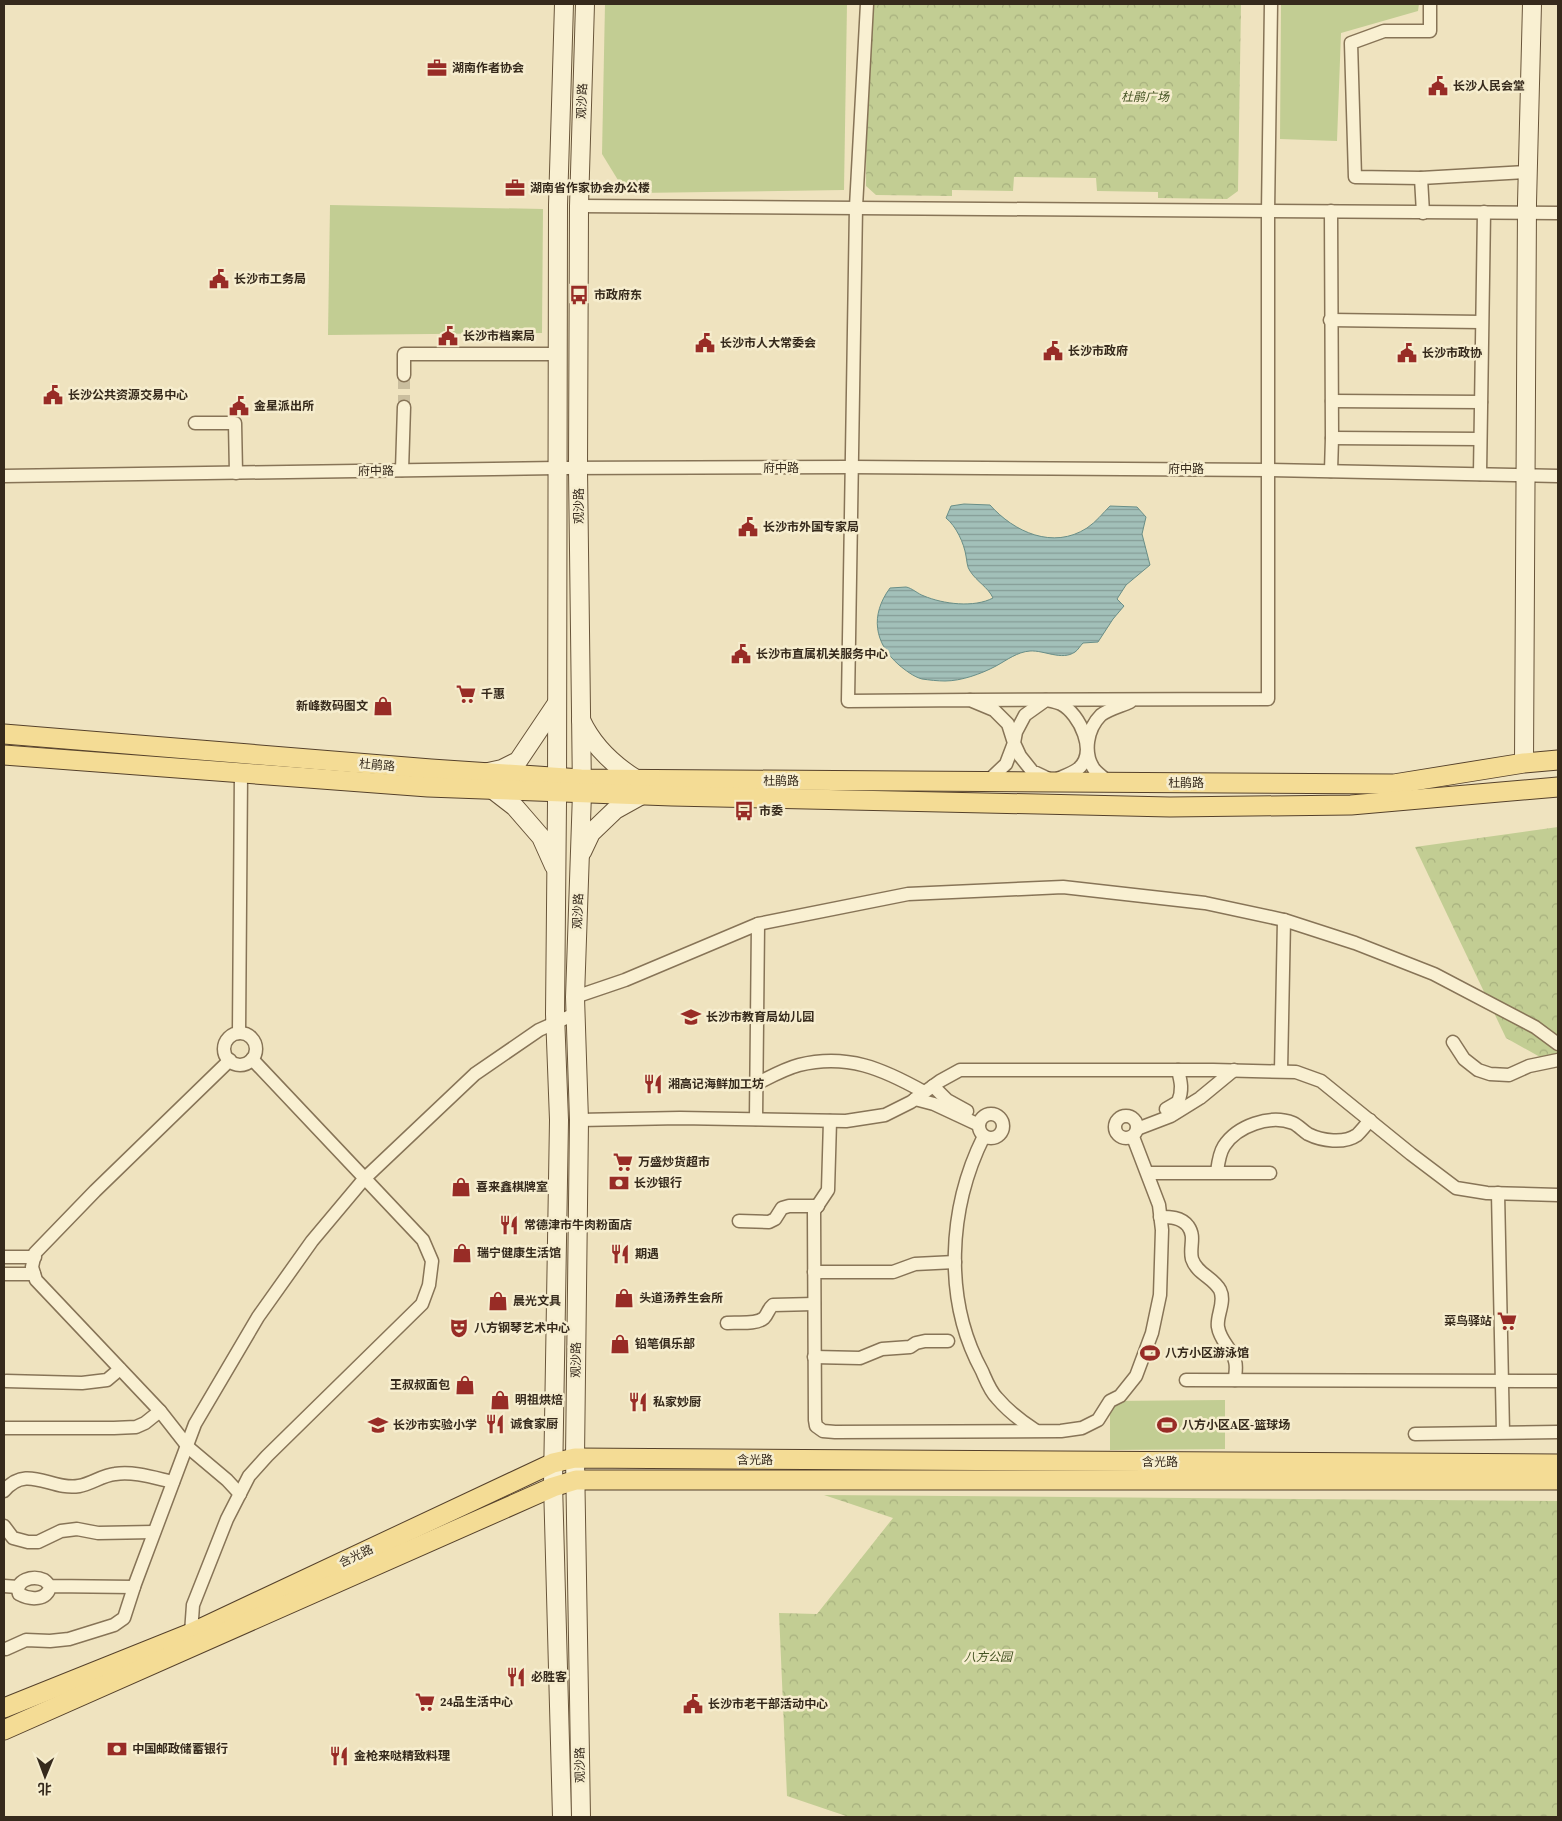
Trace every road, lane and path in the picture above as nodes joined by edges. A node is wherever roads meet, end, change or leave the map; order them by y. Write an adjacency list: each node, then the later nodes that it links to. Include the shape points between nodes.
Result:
1 (564, 4): 19 (main road, 观沙路, via 558,205)
2 (585, 4): 9 (main road, 观沙路)
3 (867, 4): 10 (street)
4 (1271, 4): 11 (street)
5 (1430, 4): 8 (street, via 1430,31 1384,31 1351,43 1355,177)
6 (1532, 4): 7 (main road)
7 (1528, 172): 8 (street); 15 (main road)
8 (1421, 178): 14 (street)
9 (579, 206): 10 (street); 28 (main road, 观沙路)
10 (856, 208): 11 (street); 29 (street)
11 (1268, 212): 12 (street); 31 (street)
12 (1331, 212): 14 (street); 17 (street)
13 (1484, 212): 14 (street); 15 (street); 18 (street)
14 (1423, 213)
15 (1527, 213): 16 (street); 35 (main road)
16 (1558, 213)
17 (1330, 320): 18 (street); 21 (street)
18 (1481, 322): 22 (street)
19 (558, 354): 20 (street, via 404,354); 27 (main road, 观沙路)
20 (404, 375)
21 (1332, 401): 22 (street); 25 (street)
22 (1481, 402): 26 (street)
23 (404, 407): 30 (street)
24 (195, 423): 33 (street, via 235,423)
25 (1332, 438): 26 (street); 32 (street)
26 (1480, 439): 34 (street)
27 (558, 468): 28 (street, 府中路); 30 (street, 府中路); 41 (main road, 观沙路)
28 (578, 468): 29 (street, 府中路); 42 (main road, 观沙路)
29 (852, 468): 31 (street, 府中路); 39 (street, via 848,701)
30 (402, 470): 33 (street, 府中路)
31 (1268, 470): 32 (street, 府中路); 38 (street, via 1268,699)
32 (1331, 471): 34 (street, 府中路)
33 (236, 473): 36 (street, 府中路)
34 (1480, 474): 35 (street, 府中路)
35 (1526, 475): 37 (street, 府中路); 48 (main road)
36 (4, 476)
37 (1558, 476)
38 (1137, 699): 40 (street); 45 (street, via 1101,716 1089,733)
39 (970, 700): 40 (street); 44 (street, via 994,710 1008,724)
40 (1046, 700): 44 (street, via 1025,715); 45 (street, via 1062,704 1076,716)
41 (557, 703): 50 (main road, via 518,761); 54 (main road, 观沙路)
42 (580, 718): 55 (main road, 观沙路); 56 (main road, via 599,750)
43 (4, 734): 50 (main road, 杜鹃路)
44 (1014, 743): 51 (street, via 1032,771); 52 (street, via 1006,764)
45 (1087, 752): 51 (street, via 1079,768); 53 (street, via 1094,769)
46 (4, 755): 49 (main road, 杜鹃路)
47 (1558, 760): 48 (main road, 杜鹃路)
48 (1524, 763): 53 (main road, 杜鹃路, via 1394,784)
49 (241, 773): 58 (main road, 杜鹃路); 65 (street)
50 (483, 773): 54 (main road, 杜鹃路)
51 (1053, 781): 52 (main road, 杜鹃路); 53 (main road, 杜鹃路)
52 (987, 782): 56 (main road, 杜鹃路)
53 (1109, 782)
54 (557, 785): 55 (main road, 杜鹃路); 58 (main road, 杜鹃路); 60 (main road, 观沙路)
55 (581, 786): 56 (main road, 杜鹃路); 59 (main road, 观沙路)
56 (639, 787): 57 (main road, 杜鹃路, via 1160,806 1351,805); 59 (main road, via 591,833)
57 (1558, 787)
58 (492, 790): 60 (main road, via 515,807 541,837)
59 (580, 857): 63 (main road, 观沙路)
60 (556, 870): 64 (main road, 观沙路)
61 (1284, 920): 62 (street, via 1205,903 1063,888 908,894); 67 (street, via 1354,942 1434,974 1535,1027); 73 (street)
62 (758, 924): 63 (street, via 624,980); 74 (street)
63 (575, 1005): 64 (street); 76 (main road, 观沙路)
64 (555, 1023): 85 (street, via 539,1030 475,1074); 115 (main road, 观沙路, via 559,1120)
65 (239, 1033): 68 (street, via 254,1040 256,1050); 69 (street, via 228,1038 224,1047)
66 (1453, 1042): 70 (street, via 1464,1059 1478,1070 1490,1074 1509,1075 1529,1066)
67 (1558, 1044)
68 (252, 1059): 69 (street, via 244,1064 234,1064); 85 (street)
69 (230, 1060): 92 (street, via 95,1191 35,1253)
70 (1558, 1060)
71 (1178, 1070): 72 (street); 75 (street, via 960,1070); 81 (street, via 1182,1085 1178,1102)
72 (1234, 1070): 73 (street); 81 (street, via 1200,1098 1171,1116)
73 (1281, 1071): 78 (street, via 1296,1072 1321,1081)
74 (756, 1084): 75 (street, via 798,1065 825,1060 857,1062 891,1074); 77 (street)
75 (924, 1092): 79 (street, via 885,1115); 80 (street, via 934,1104); 80 (street, via 972,1113)
76 (579, 1120): 77 (street); 114 (main road, 观沙路)
77 (756, 1120): 79 (street)
78 (1370, 1120): 82 (street, via 1356,1136 1339,1140 1324,1140 1293,1123 1262,1121 1236,1133 1223,1147); 86 (street, via 1456,1188)
79 (830, 1121): 88 (street, via 828,1190)
80 (982, 1125): 93 (street, via 962,1192)
81 (1135, 1129): 83 (street)
82 (1217, 1172): 83 (street); 84 (street)
83 (1148, 1173): 89 (street)
84 (1270, 1173)
85 (364, 1179): 113 (street, via 312,1241 258,1317); 122 (street, via 423,1240 432,1262 422,1304 267,1456 249,1476)
86 (1498, 1194): 87 (street); 104 (street)
87 (1558, 1195)
88 (818, 1206): 90 (street, via 782,1208 769,1222); 94 (street, via 814,1212)
89 (1160, 1217): 103 (street, via 1173,1217 1187,1224 1193,1234 1192,1259 1199,1272 1221,1291 1222,1309 1217,1325 1220,1337 1235,1360); 109 (street, via 1160,1295 1152,1333 1136,1376 1120,1396 1110,1401 1098,1420 1082,1428)
90 (739, 1221)
91 (4, 1257): 92 (street)
92 (35, 1257): 96 (street)
93 (955, 1262): 94 (street, via 915,1264 893,1272); 109 (street, via 958,1305 970,1350 995,1396 1017,1418)
94 (814, 1272): 97 (street)
95 (4, 1274): 96 (street)
96 (34, 1274): 101 (street, via 36,1280)
97 (814, 1304): 98 (street, via 773,1305 760,1321); 100 (street)
98 (727, 1322)
99 (948, 1341): 100 (street, via 925,1340 910,1347 882,1349 860,1358)
100 (814, 1357): 109 (street, via 815,1420 816,1426 823,1431)
101 (120, 1369): 106 (street, via 107,1380 82,1383); 107 (street)
102 (1186, 1380): 103 (street)
103 (1235, 1380): 104 (street)
104 (1502, 1381): 105 (street); 110 (street)
105 (1558, 1381)
106 (4, 1382)
107 (160, 1411): 108 (street, via 136,1426); 113 (street)
108 (4, 1428)
109 (1035, 1430)
110 (1503, 1432): 111 (street); 112 (street)
111 (1558, 1432)
112 (1415, 1434)
113 (186, 1444): 119 (street); 122 (street)
114 (575, 1458): 115 (main road, 含光路); 116 (main road, 含光路); 117 (main road, 观沙路)
115 (553, 1463): 120 (main road, 观沙路); 129 (main road, 含光路)
116 (1558, 1464)
117 (576, 1480): 118 (main road, 含光路); 120 (main road, 含光路); 134 (main road, 观沙路)
118 (1558, 1480)
119 (172, 1482): 121 (street, via 115,1474 79,1486 24,1478); 124 (street)
120 (553, 1487): 132 (main road, 含光路); 133 (main road, 观沙路)
121 (4, 1489)
122 (240, 1494): 129 (street, via 193,1605)
123 (4, 1526): 124 (street, via 14,1538 28,1542 38,1542 77,1529 98,1533)
124 (154, 1532): 128 (street)
125 (4, 1586): 127 (street)
126 (50, 1586): 127 (street, via 36,1578 26,1579); 127 (street, via 46,1595 38,1598 27,1598 20,1594); 128 (street)
127 (18, 1587)
128 (134, 1587): 130 (street, via 124,1618 114,1625 69,1639 26,1640)
129 (191, 1633): 131 (main road, 含光路)
130 (5, 1651)
131 (4, 1708)
132 (4, 1730)
133 (562, 1817)
134 (581, 1817)

